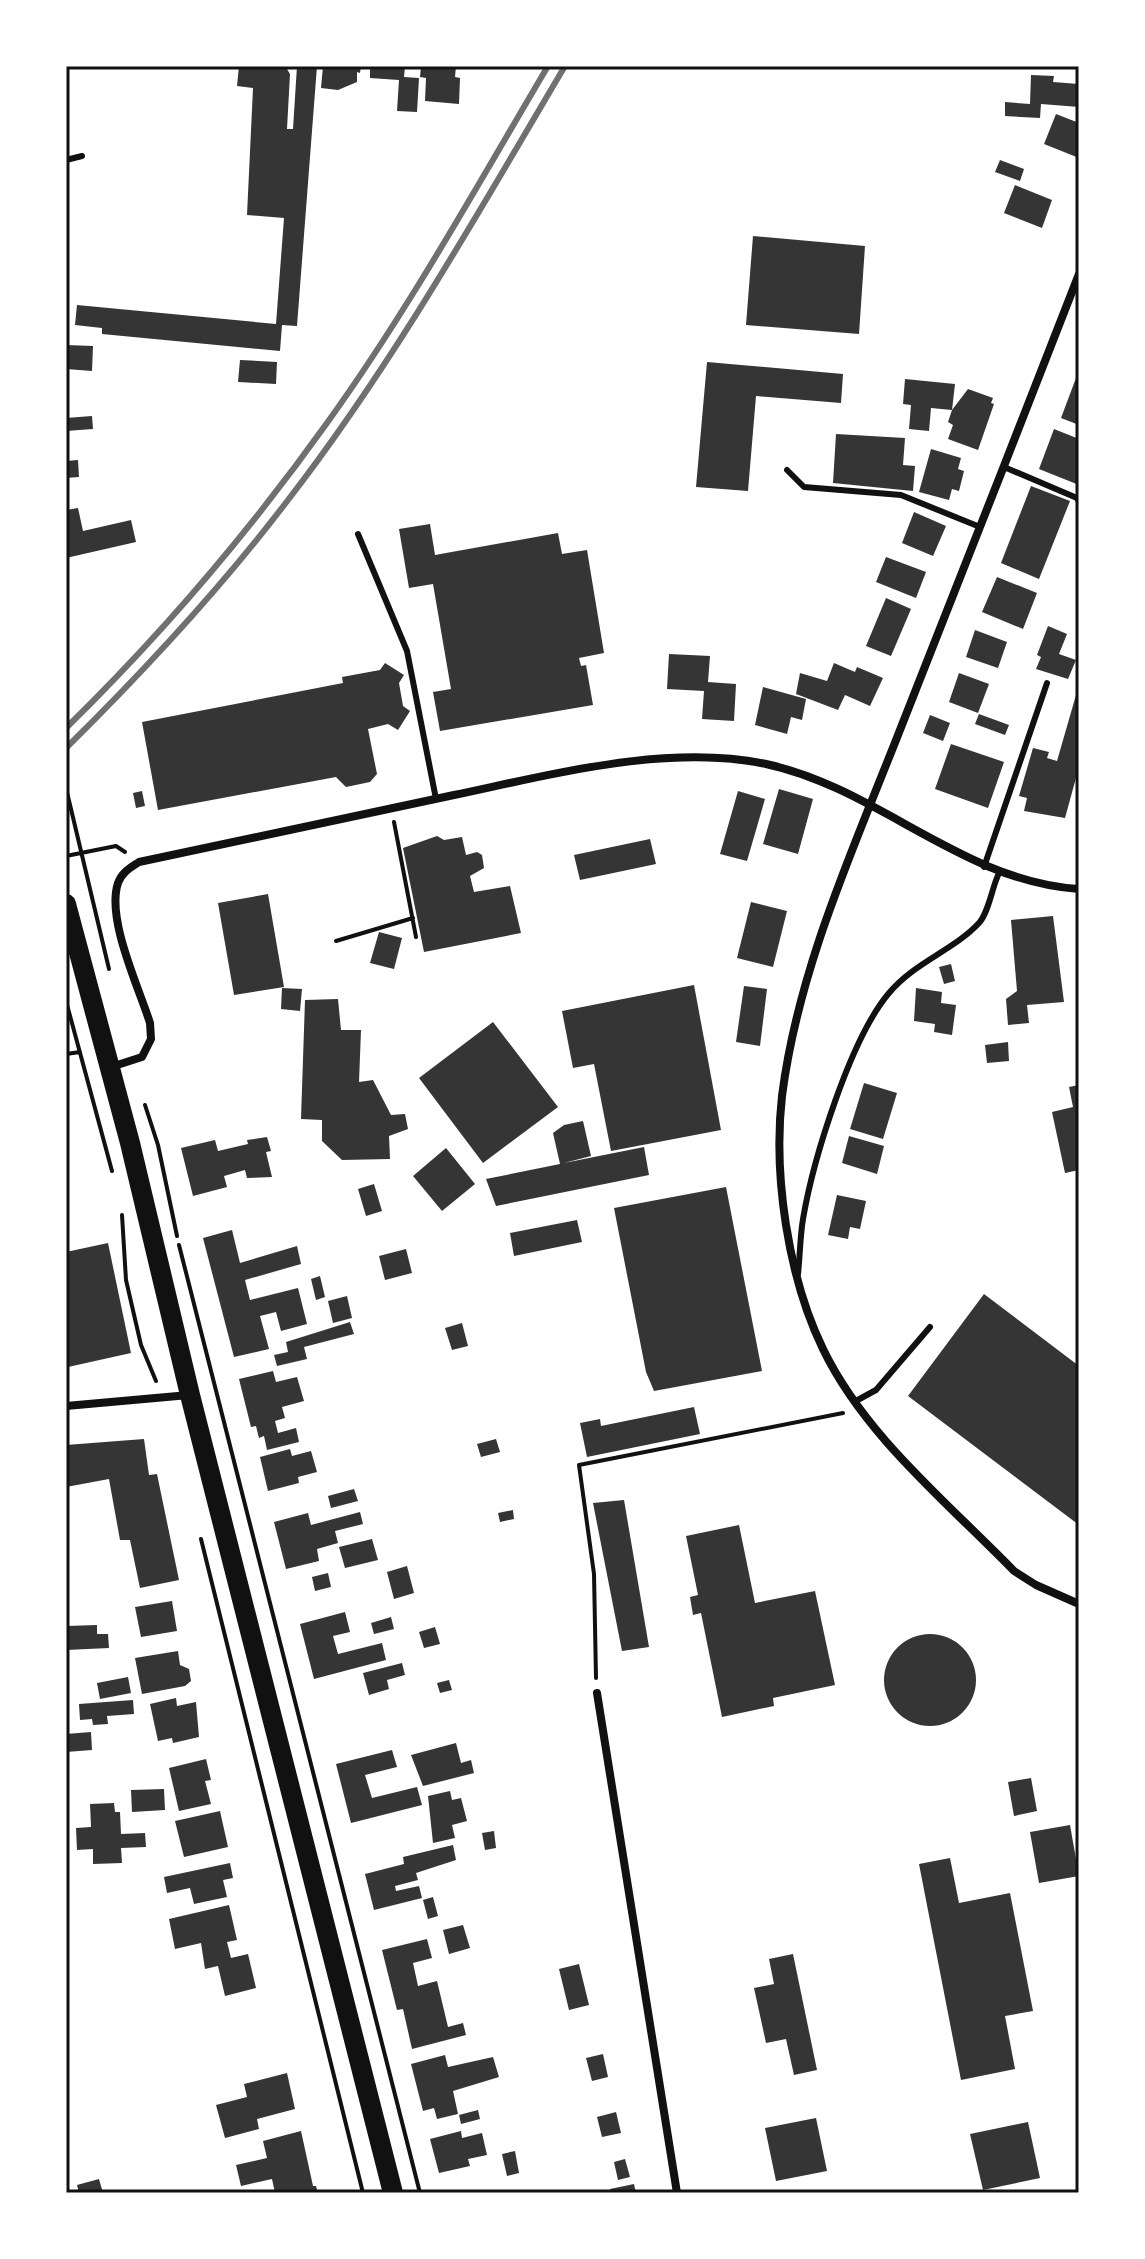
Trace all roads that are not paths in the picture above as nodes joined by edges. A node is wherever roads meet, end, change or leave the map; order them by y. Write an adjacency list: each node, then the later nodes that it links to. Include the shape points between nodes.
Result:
1 (82, 156): 2 (lane)
2 (66, 160)
3 (1079, 274): 4 (street)
4 (1004, 467): 6 (lane); 7 (street)
5 (787, 470): 7 (lane, via 804,487 901,495)
6 (1079, 502)
7 (980, 527): 11 (street)
8 (358, 534): 10 (lane, via 407,651)
9 (1047, 683): 12 (lane)
10 (436, 799): 11 (street, via 611,765 705,759 769,765); 16 (street, via 139,862 124,871 116,909 151,1039 142,1057)
11 (871, 804): 12 (street); 17 (street, via 811,967 788,1060 780,1178)
12 (984, 867): 13 (street)
13 (999, 873): 14 (street); 17 (lane, via 982,920 907,974 868,1025 818,1160 803,1220)
14 (1079, 889)
15 (66, 904): 16 (main road)
16 (111, 1067): 19 (main road)
17 (798, 1274): 20 (street, via 821,1346)
18 (930, 1327): 20 (lane)
19 (190, 1395): 21 (street); 24 (main road)
20 (857, 1405): 22 (street, via 1014,1571)
21 (66, 1406)
22 (1079, 1604)
23 (597, 1693): 25 (street)
24 (393, 2193)
25 (677, 2193)

